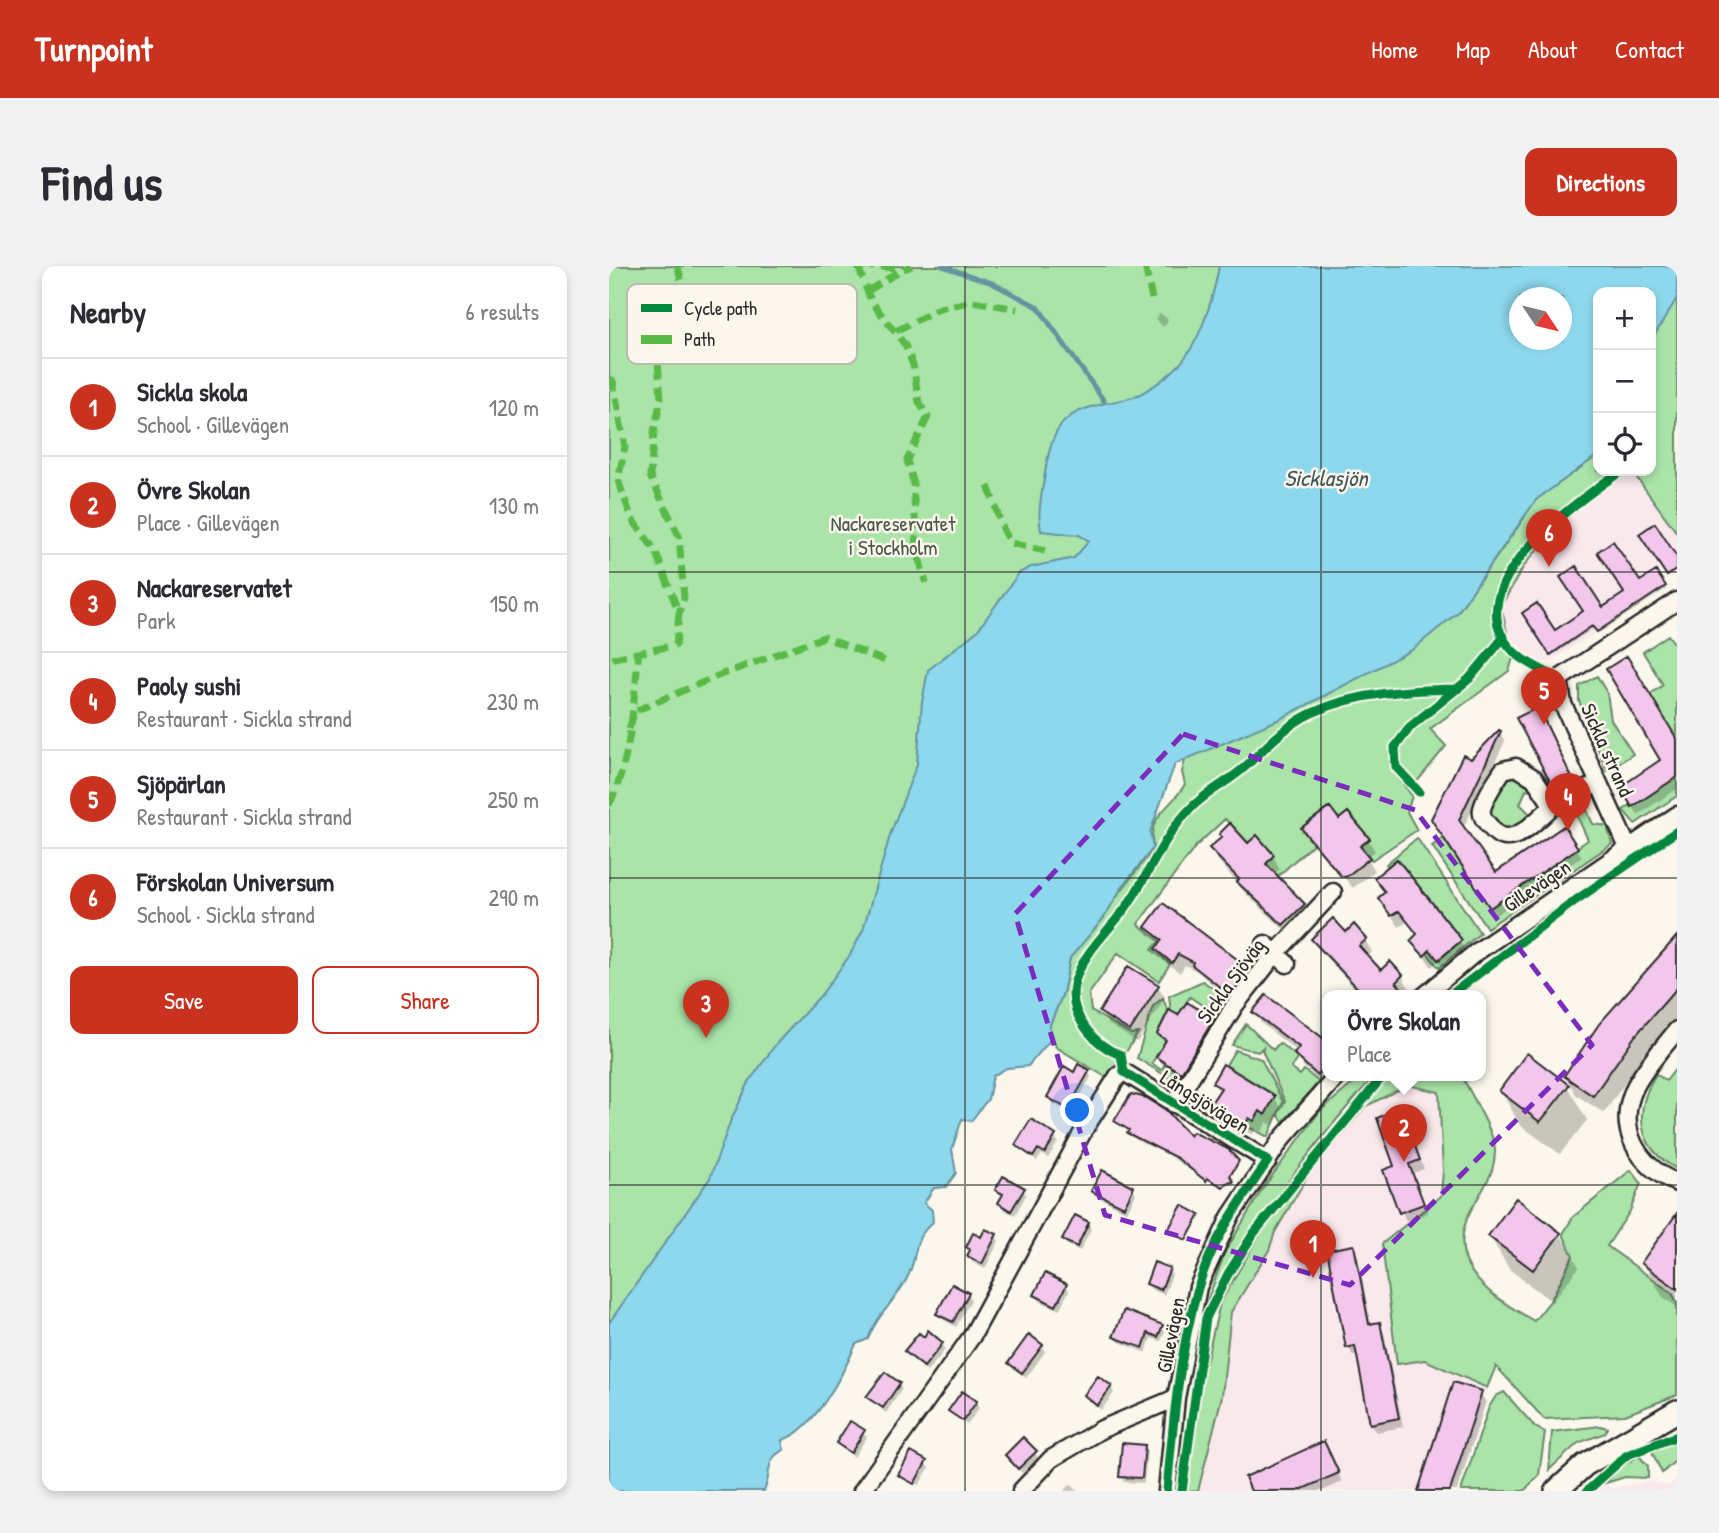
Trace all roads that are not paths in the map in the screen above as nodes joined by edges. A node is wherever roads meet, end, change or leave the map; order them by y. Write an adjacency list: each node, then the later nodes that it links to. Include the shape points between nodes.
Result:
1 (1677, 601): 2 (street, Sickla strand, via 1559,679 1563,704)
2 (1598, 783): 3 (street); 5 (street, Sickla strand)
3 (1552, 806): 3 (street, via 1534,778 1516,767 1503,770 1482,808 1482,817 1496,835 1507,838 1519,835)
4 (1677, 815): 5 (street, Gillevägen)
5 (1629, 850): 7 (street, Gillevägen, via 1475,953)
6 (1333, 892): 10 (street, Sickla Sjöväg, via 1235,1005)
7 (1431, 990)
8 (1677, 1030): 12 (street, via 1635,1088 1629,1106 1630,1142 1648,1166)
9 (1333, 1081): 11 (street, Gillevägen)
10 (1174, 1104): 11 (street, Långsjövägen); 15 (street, Långsjövägen, via 1124,1072 1118,1076 972,1336)
11 (1268, 1161): 13 (street, Gillevägen, via 1230,1217 1198,1287)
12 (1677, 1183)
13 (1176, 1398): 16 (street, via 1102,1429 1051,1459); 17 (street, Gillevägen)
14 (1677, 1411): 18 (main road, via 1585,1465)
15 (862, 1491)
16 (1021, 1491)
17 (1167, 1491)
18 (1556, 1491)

